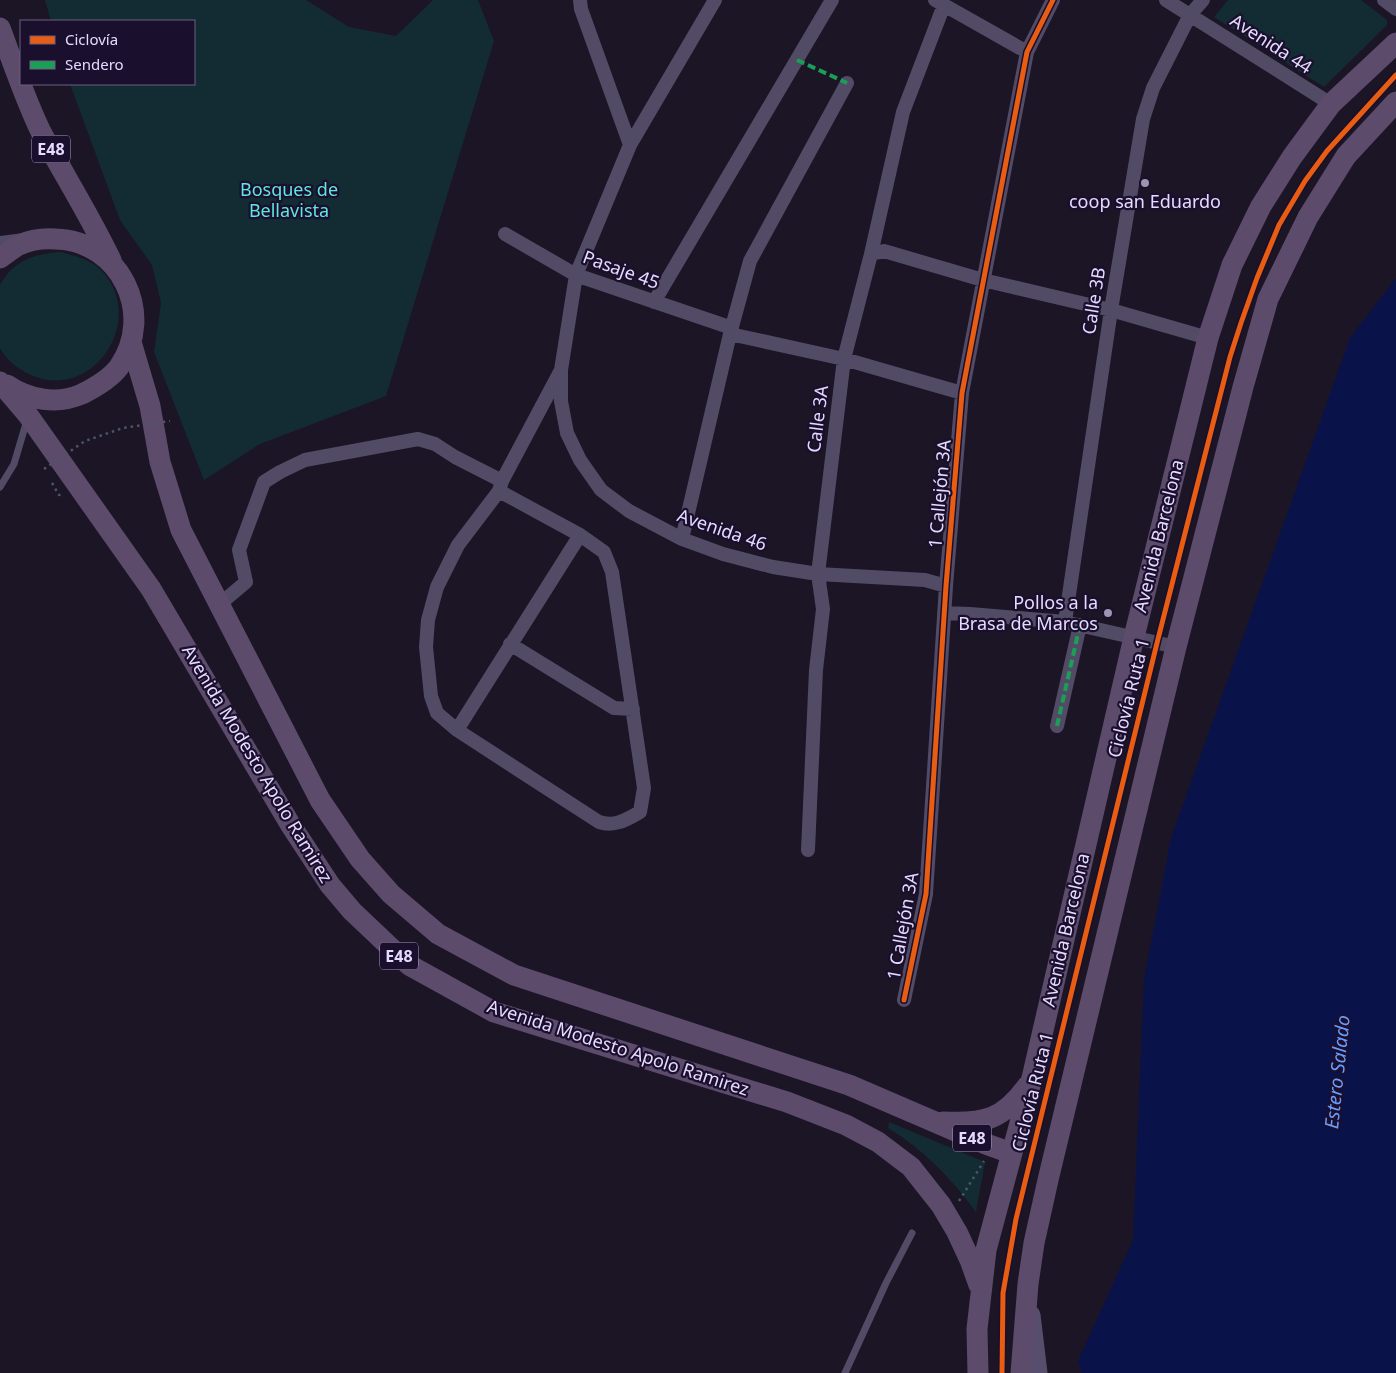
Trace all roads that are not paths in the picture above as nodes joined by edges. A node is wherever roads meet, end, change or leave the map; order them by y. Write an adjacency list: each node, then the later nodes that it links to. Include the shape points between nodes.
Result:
1 (580, 0): 19 (street)
2 (715, 0): 19 (street, Avenida 46)
3 (832, 0): 28 (street)
4 (1053, 0): 13 (street, 1 Callejón 3A)
5 (1166, 0): 10 (street, Avenida 44)
6 (1203, 0): 10 (street, Calle 3B)
7 (1384, 0): 9 (street)
8 (940, 3): 13 (street); 23 (street, Calle 3A, via 903,112)
9 (1396, 9)
10 (1190, 15): 18 (street, Avenida 44); 29 (street, Calle 3B, via 1153,88 1145,111)
11 (0, 28): 14 (main road, E48)
12 (1396, 43): 18 (main road, Avenida Barcelona)
13 (1027, 52): 27 (street, 1 Callejón 3A)
14 (20, 83)
15 (847, 83): 30 (street, via 750,261)
16 (21, 85): 25 (main road, E48, via 40,130)
17 (1396, 102): 50 (main road, via 1346,156 1308,217 1268,300)
18 (1331, 104): 31 (main road, Avenida Barcelona, via 1261,206 1232,265)
19 (630, 145): 26 (street, Avenida 46)
20 (505, 234): 26 (street, Pasaje 45)
21 (44, 238): 22 (street); 24 (main road, E48, via 20,245); 25 (main road, E48, via 70,239 94,248)
22 (0, 243)
23 (871, 254): 27 (street, via 884,251); 33 (street, Calle 3A)
24 (0, 258)
25 (114, 264): 32 (main road, E48, via 128,288 134,315)
26 (576, 275): 28 (street, Pasaje 45); 34 (street, Avenida 46)
27 (983, 280): 29 (street); 36 (street, 1 Callejón 3A)
28 (654, 302): 30 (street, Pasaje 45)
29 (1111, 310): 31 (street); 46 (street, Calle 3B)
30 (731, 331): 33 (street, Pasaje 45); 41 (street)
31 (1208, 338): 48 (main road, Avenida Barcelona)
32 (131, 342): 35 (main road, E48, via 118,367 99,386 73,398 46,400 19,393); 44 (main road, Avenida Modesto Apolo Ramirez / E48, via 150,406 160,462 181,530)
33 (844, 359): 36 (street, Pasaje 45); 42 (street, Calle 3A)
34 (561, 370): 38 (street); 41 (street, Avenida 46, via 560,401 567,433 580,460 601,490 630,511)
35 (0, 381): 37 (main road, Avenida Modesto Apolo Ramirez / E48)
36 (962, 393): 43 (street, 1 Callejón 3A)
37 (28, 415): 39 (lane, via 14,464); 61 (main road, Avenida Modesto Apolo Ramirez / E48, via 151,588 290,824 330,885 352,911 409,965 494,1012 787,1102 846,1125 878,1142 911,1167 941,1205 958,1232)
38 (500, 486): 40 (street); 44 (street, via 435,444 418,439 305,460 264,482 239,550 246,582); 53 (street, via 458,545 438,587 428,620 426,647 431,696 437,713)
39 (0, 487)
40 (580, 535): 49 (street); 51 (street, via 604,552 612,572)
41 (682, 539): 42 (street, Avenida 46, via 773,567)
42 (818, 574): 43 (street, Avenida 46, via 925,580); 54 (street, Calle 3A, via 823,609 816,670)
43 (946, 586): 45 (street, 1 Callejón 3A)
44 (220, 604): 57 (main road, Avenida Modesto Apolo Ramirez / E48, via 320,800 360,860 391,894 438,934 514,975 849,1085)
45 (944, 613): 46 (street); 55 (street, 1 Callejón 3A, via 926,894)
46 (1065, 622): 47 (street)
47 (1080, 625): 48 (street); 52 (street)
48 (1134, 637): 50 (street); 56 (main road, Avenida Barcelona)
49 (510, 644): 51 (street, via 614,708); 53 (street)
50 (1176, 647): 60 (main road, via 1048,1180)
51 (632, 709): 53 (street, via 644,788 640,812 609,826)
52 (1057, 726)
53 (457, 730)
54 (808, 850)
55 (904, 1000)
56 (1032, 1078): 57 (main road, via 1017,1100 984,1120 964,1123); 58 (main road, Avenida Barcelona)
57 (933, 1121): 58 (main road, Avenida Modesto Apolo Ramirez / E48)
58 (1012, 1153): 61 (main road, Avenida Barcelona, via 986,1250)
59 (912, 1233): 62 (lane)
60 (1028, 1284): 64 (main road); 65 (main road)
61 (980, 1290): 63 (main road, Avenida Barcelona)
62 (845, 1373)
63 (978, 1373)
64 (1021, 1373)
65 (1038, 1373)

